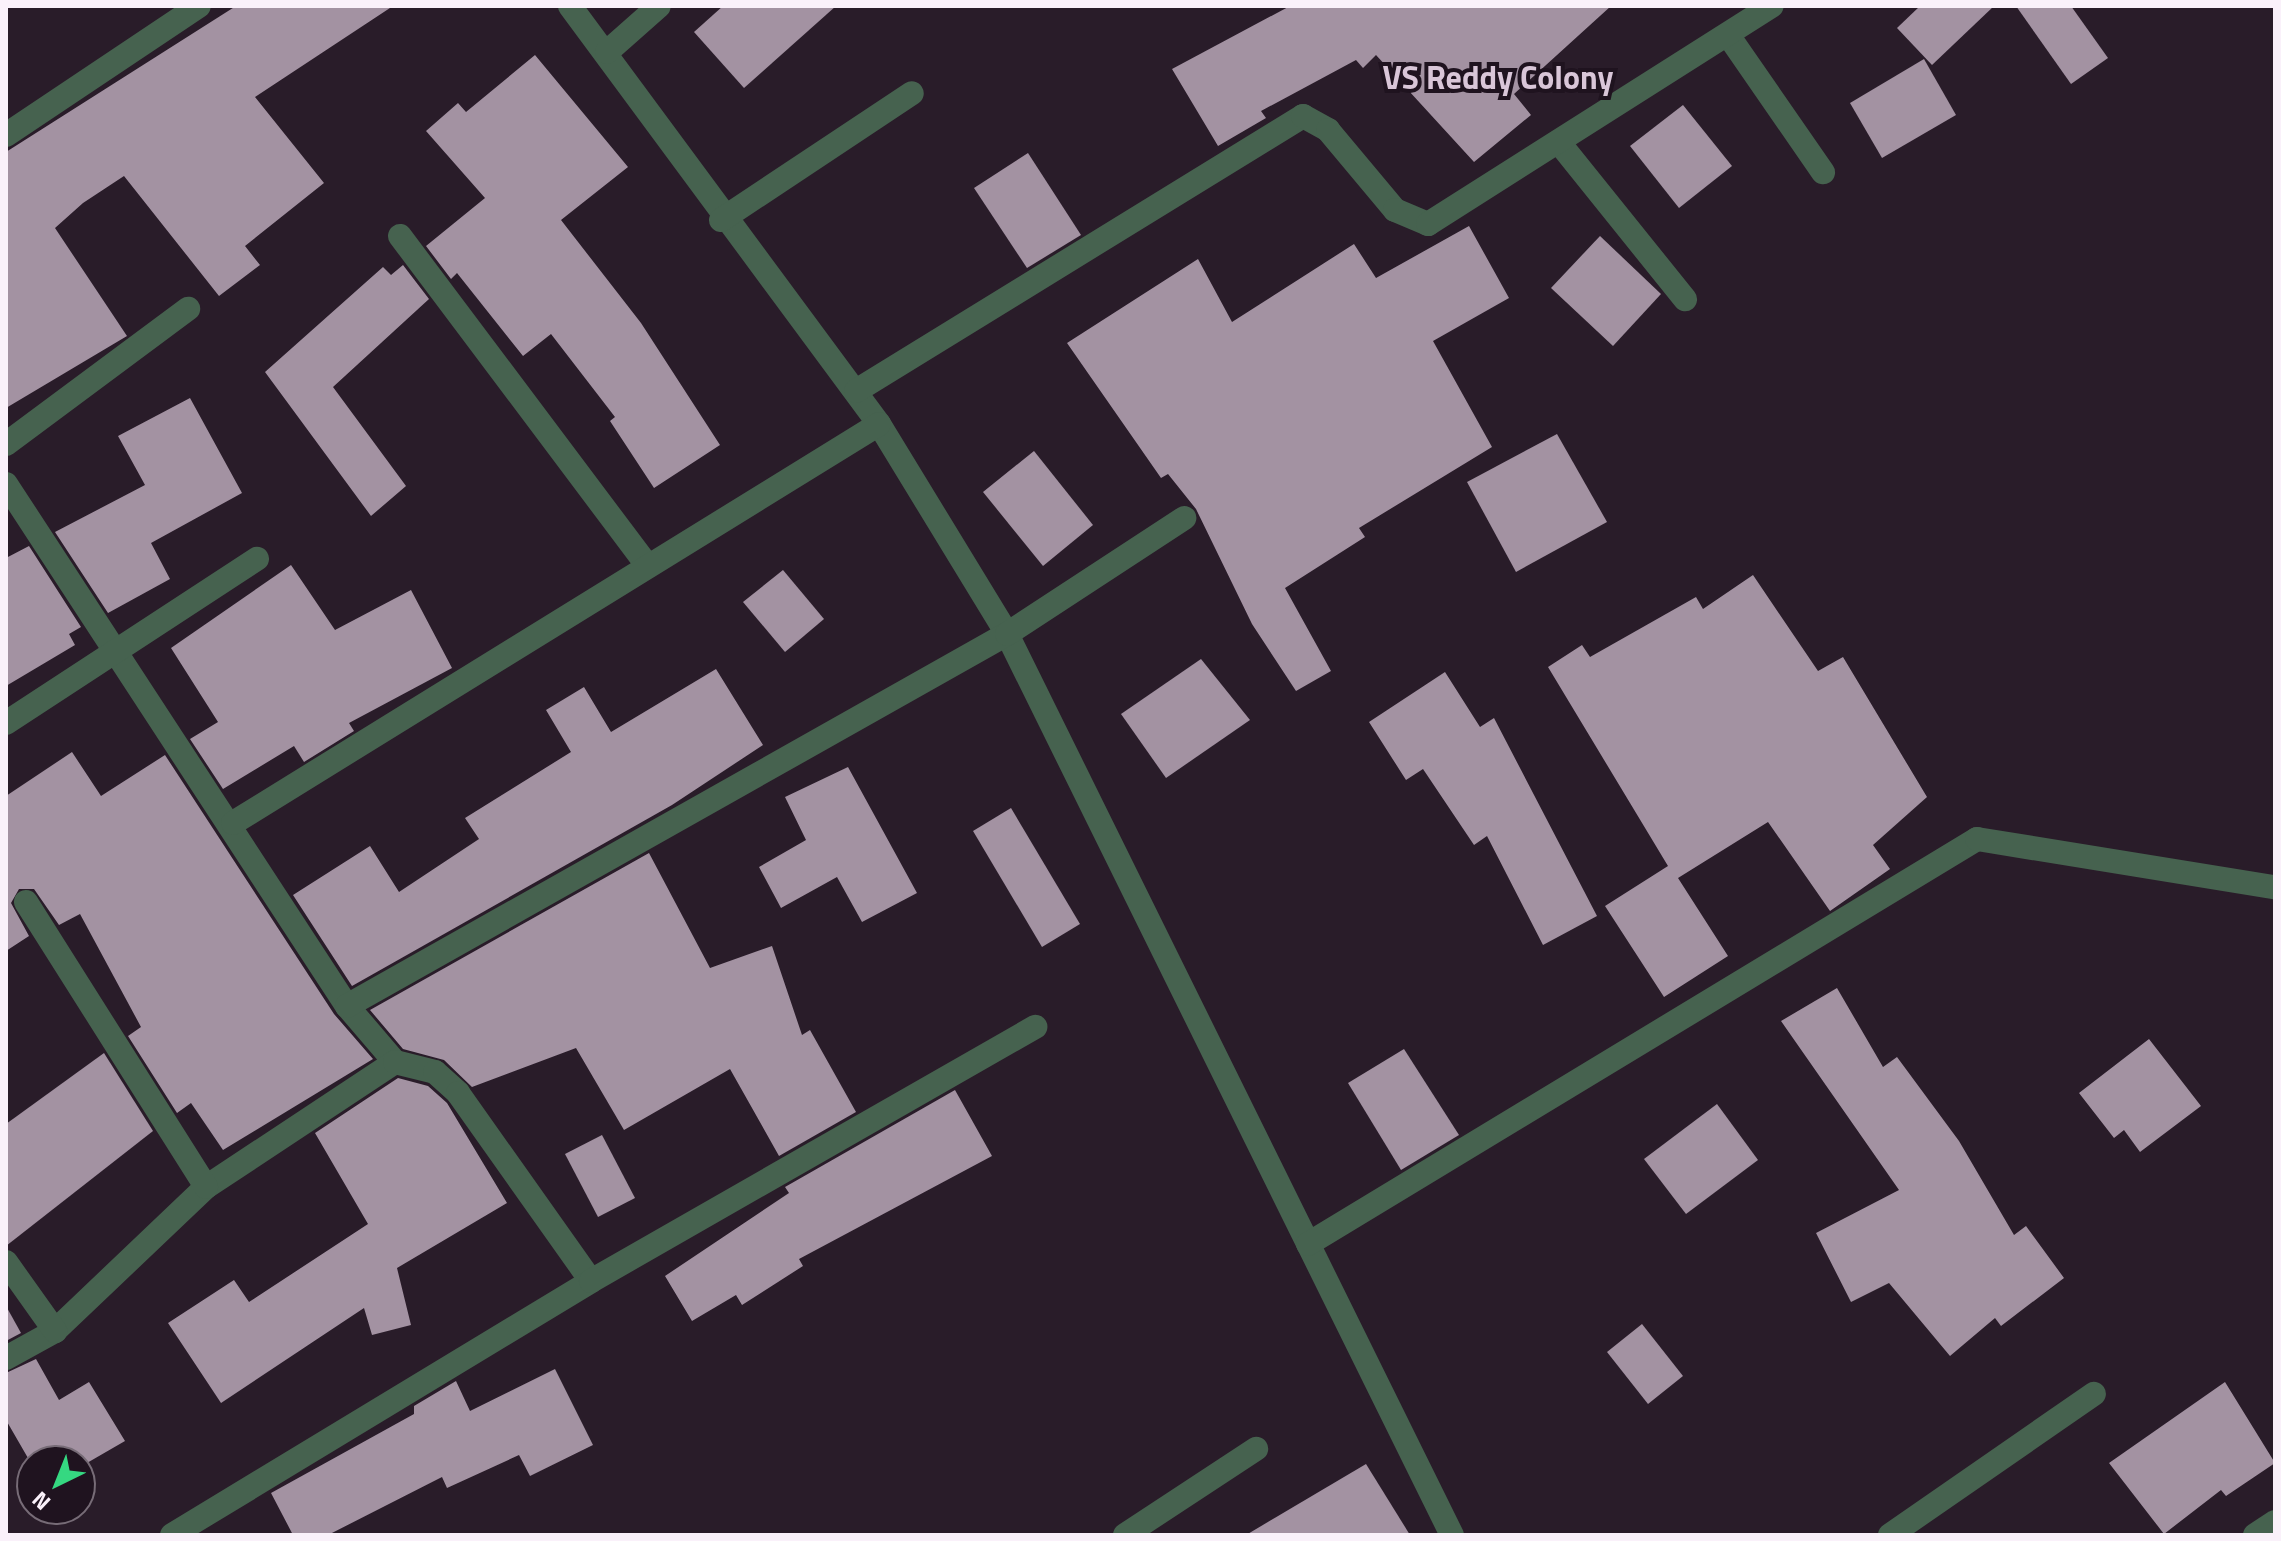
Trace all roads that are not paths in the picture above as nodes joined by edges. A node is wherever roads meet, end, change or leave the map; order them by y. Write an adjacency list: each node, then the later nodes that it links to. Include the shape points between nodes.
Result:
1 (199, 6): 8 (street)
2 (570, 6): 6 (street)
3 (659, 6): 6 (street)
4 (1772, 6): 5 (street)
5 (1728, 35): 9 (street); 10 (street)
6 (607, 52): 11 (street)
7 (912, 93): 11 (street)
8 (6, 135)
9 (1561, 145): 13 (street); 15 (street, via 1428,224 1395,210 1328,130 1303,116)
10 (1823, 172)
11 (721, 220): 15 (street)
12 (400, 236): 21 (street)
13 (1685, 299)
14 (188, 309): 17 (street)
15 (856, 391): 16 (street)
16 (879, 424): 21 (street); 22 (street)
17 (6, 444)
18 (6, 484): 23 (street)
19 (1184, 518): 22 (street)
20 (257, 559): 23 (street)
21 (648, 566): 25 (street)
22 (1007, 634): 28 (street); 32 (street)
23 (115, 647): 24 (street); 25 (street)
24 (6, 723)
25 (233, 823): 28 (street)
26 (2275, 887): 32 (street, via 1977,839)
27 (26, 902): 31 (street)
28 (347, 1006): 30 (street)
29 (1035, 1027): 34 (street)
30 (395, 1062): 31 (street); 34 (street, via 435,1072 458,1093)
31 (206, 1187): 35 (street)
32 (1308, 1244): 42 (street)
33 (6, 1262): 35 (street)
34 (591, 1281): 40 (street)
35 (55, 1331): 36 (street)
36 (6, 1358)
37 (2094, 1394): 43 (street)
38 (1256, 1449): 41 (street)
39 (2275, 1522): 44 (street)
40 (172, 1535)
41 (1125, 1535)
42 (1452, 1535)
43 (1890, 1535)
44 (2255, 1535)

